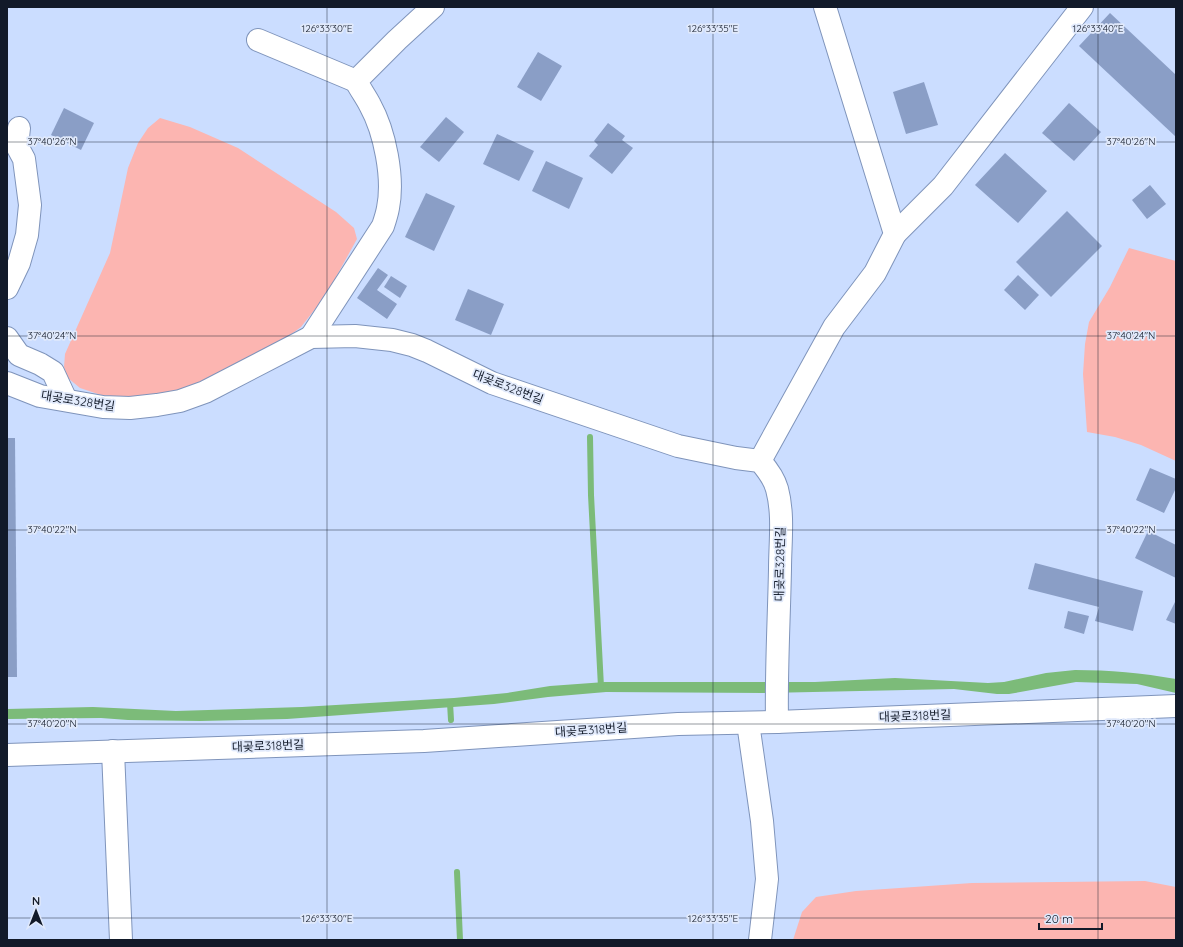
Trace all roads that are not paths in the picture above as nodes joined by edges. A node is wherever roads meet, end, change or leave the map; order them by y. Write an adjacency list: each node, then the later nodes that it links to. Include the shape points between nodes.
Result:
1 (433, 7): 5 (street)
2 (825, 7): 7 (street)
3 (1082, 7): 7 (street, via 943,186)
4 (258, 40): 5 (street)
5 (356, 81): 9 (street, via 379,125 389,169 388,209 383,226)
6 (19, 128): 8 (street, via 17,146 24,159 30,205 27,235 19,263)
7 (895, 234): 13 (street, via 875,273 834,327)
8 (7, 288)
9 (311, 337): 12 (street, 대곶로328번길, via 205,392 180,401 130,408 103,407); 13 (street, 대곶로328번길, via 355,336 412,345 492,384 678,446)
10 (7, 338): 12 (street, via 19,355 54,372)
11 (7, 383): 12 (street, 대곶로328번길, via 40,396)
12 (66, 400)
13 (760, 461): 15 (street, 대곶로328번길, via 770,473 777,488 780,506)
14 (1176, 706): 15 (street, 대곶로318번길)
15 (777, 713): 16 (street, 대곶로318번길)
16 (748, 723): 17 (street, 대곶로318번길, via 678,724 424,741); 20 (street, via 762,821 767,879)
17 (114, 751): 18 (street, 대곶로318번길); 19 (street)
18 (7, 755)
19 (121, 940)
20 (760, 940)

